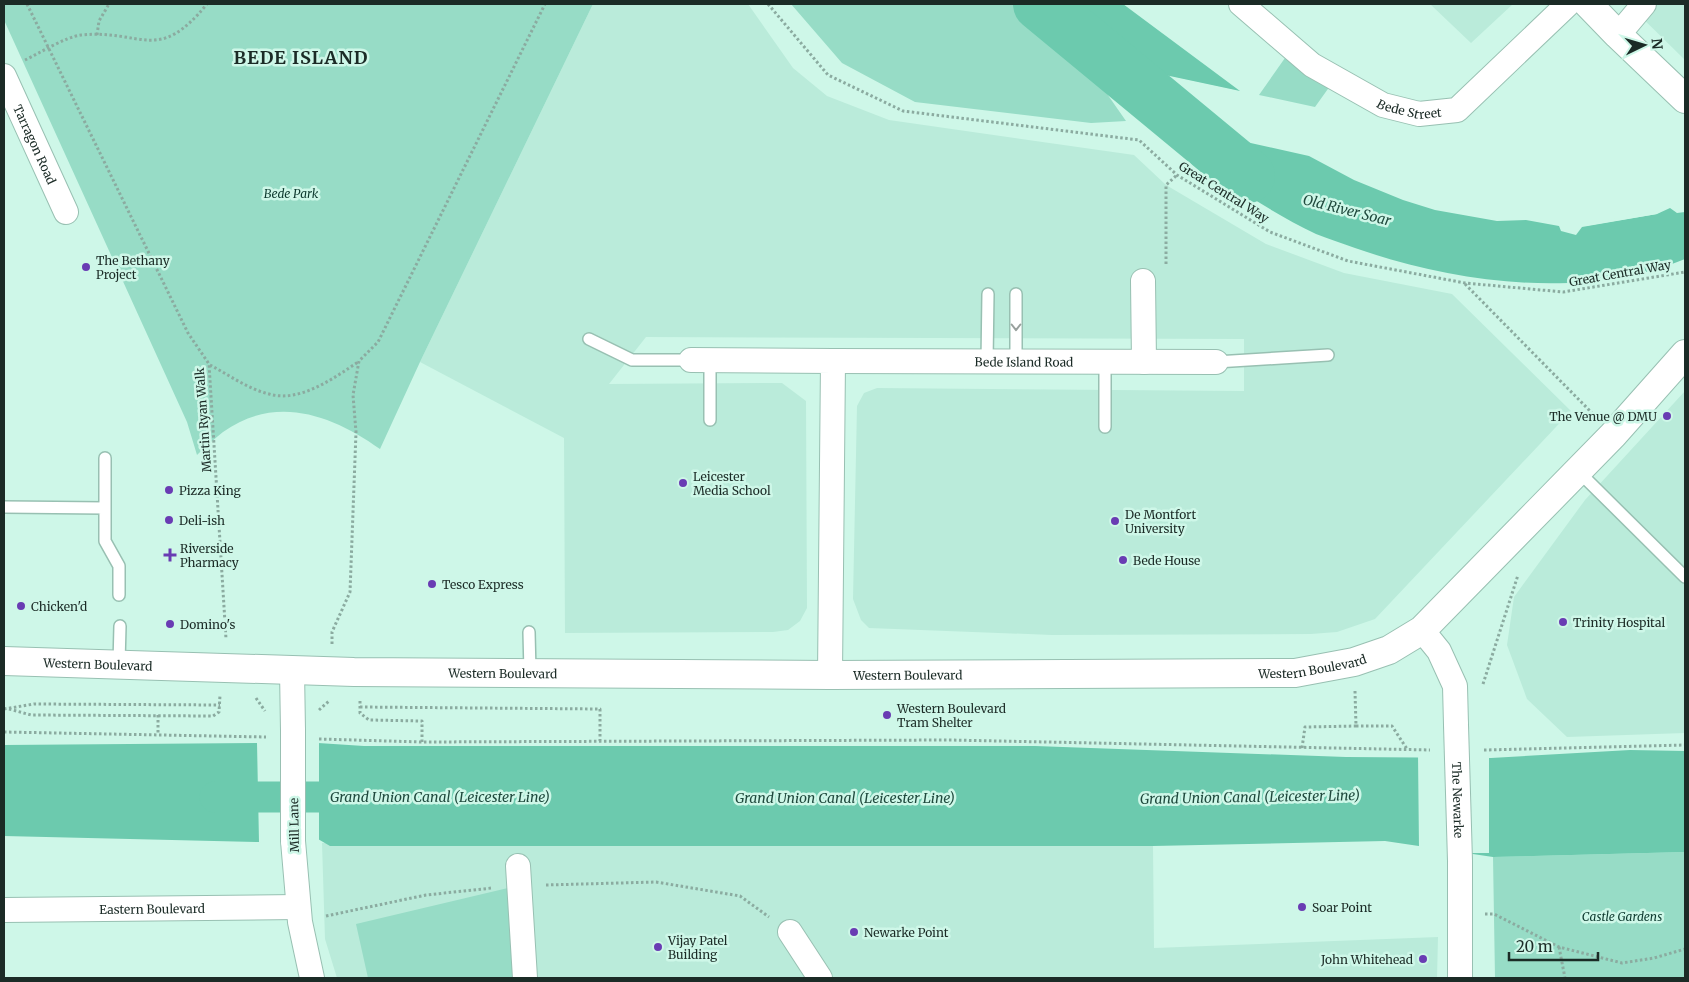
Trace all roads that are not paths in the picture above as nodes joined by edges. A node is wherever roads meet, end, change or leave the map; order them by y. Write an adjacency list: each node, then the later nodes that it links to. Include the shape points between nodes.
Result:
1 (1241, 4): 2 (street, Bede Street, via 1312,65 1383,105 1420,114 1457,110)
2 (1568, 4)
3 (1588, 4): 5 (street)
4 (1644, 4): 5 (street)
5 (1618, 35): 7 (street)
6 (4, 76): 8 (street, Tarragon Road)
7 (1685, 99)
8 (66, 212)
9 (1143, 281): 20 (street)
10 (988, 294): 17 (lane)
11 (1016, 294): 18 (lane, one-way to 18)
12 (589, 339): 15 (lane, via 632,360)
13 (1685, 354): 25 (street, Western Boulevard)
14 (1328, 355): 21 (lane)
15 (700, 360): 16 (street, Bede Island Road); 22 (lane)
16 (833, 361): 17 (street, Bede Island Road); 37 (street)
17 (987, 361): 18 (street, Bede Island Road)
18 (1016, 361): 19 (street, Bede Island Road)
19 (1105, 362): 20 (street, Bede Island Road); 23 (lane)
20 (1144, 362): 21 (street, Bede Island Road)
21 (1216, 362)
22 (710, 420)
23 (1105, 427)
24 (105, 458): 27 (lane)
25 (1578, 471): 28 (lane); 31 (street, Western Boulevard)
26 (4, 507): 27 (lane)
27 (105, 508): 29 (lane, via 105,541 119,566)
28 (1685, 577)
29 (119, 595)
30 (120, 626): 34 (lane)
31 (1422, 630): 37 (street, Western Boulevard, via 1389,650 1354,662 1295,673); 45 (street, The Newarke, bridge, via 1439,652 1455,686)
32 (529, 632): 36 (lane)
33 (4, 661): 34 (street, Western Boulevard)
34 (120, 663): 35 (street, Western Boulevard)
35 (292, 670): 36 (street, Western Boulevard); 39 (street, Mill Lane, bridge, via 293,841)
36 (530, 672): 37 (street, Western Boulevard)
37 (830, 675)
38 (518, 866): 43 (street)
39 (298, 907): 40 (street, Eastern Boulevard); 42 (street, Mill Lane)
40 (4, 910)
41 (790, 932): 44 (street)
42 (312, 978)
43 (525, 978)
44 (820, 978)
45 (1460, 978)

